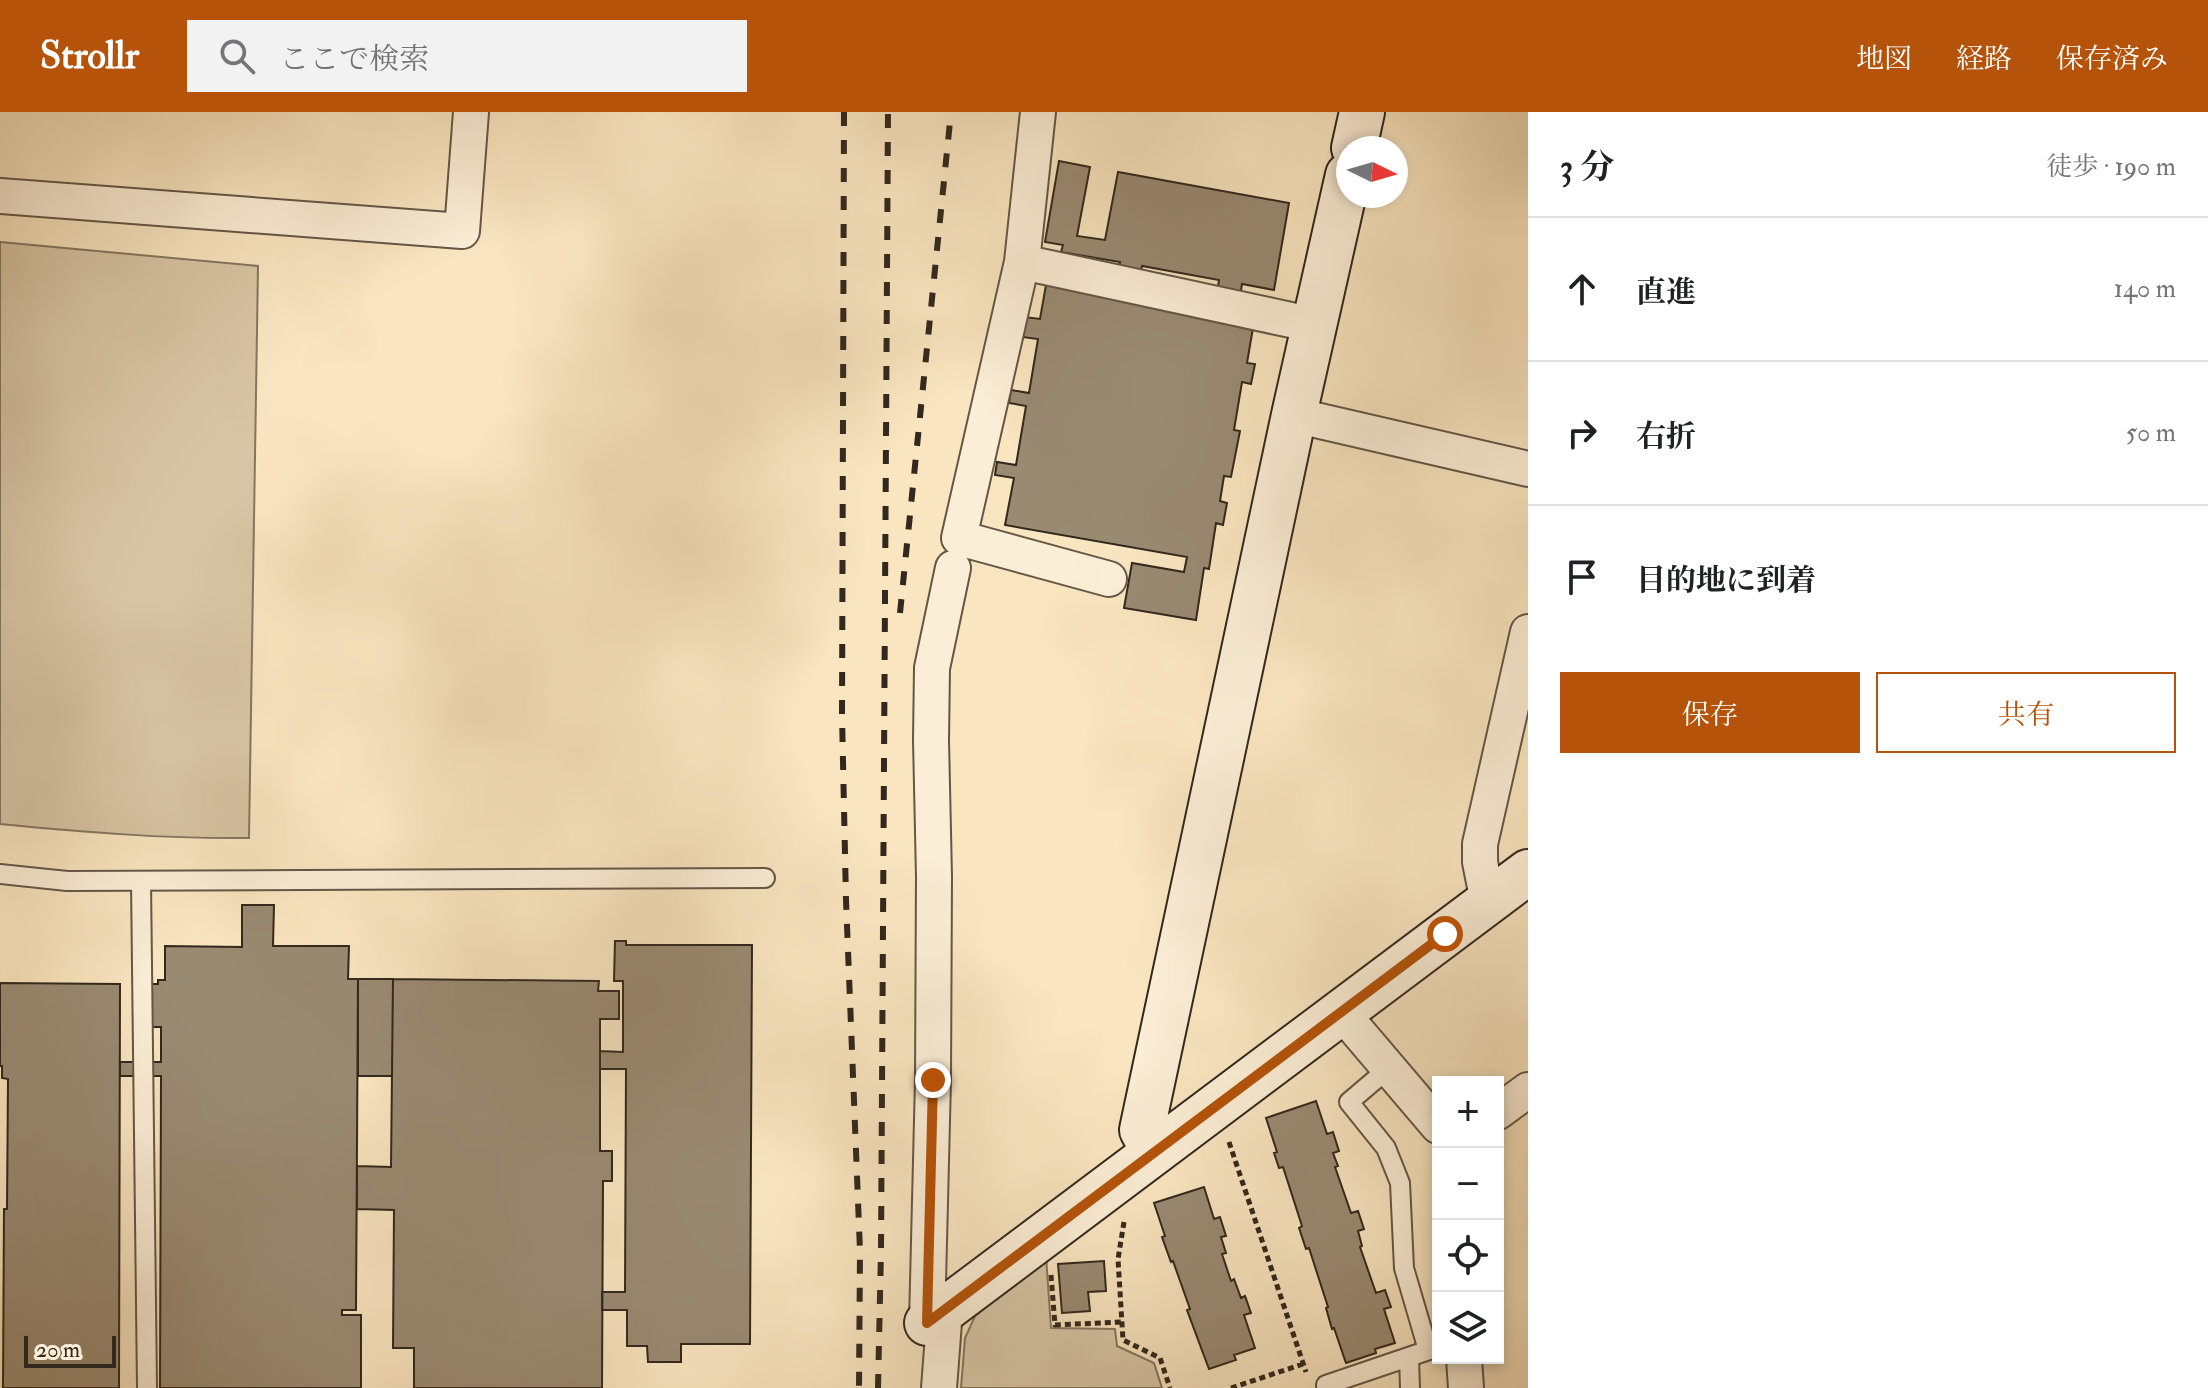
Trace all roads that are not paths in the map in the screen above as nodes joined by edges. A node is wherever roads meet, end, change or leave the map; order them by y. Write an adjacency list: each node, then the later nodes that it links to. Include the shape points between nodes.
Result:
1 (471, 112): 5 (street, via 462,231)
2 (1038, 112): 7 (street)
3 (1362, 112): 4 (street)
4 (1357, 136)
5 (0, 196)
6 (1341, 208): 8 (street)
7 (1022, 262): 8 (street); 12 (street, via 959,538)
8 (1314, 325): 9 (street)
9 (1294, 415): 10 (street); 24 (street, via 1142,1130)
10 (1528, 469)
11 (953, 568): 25 (street, via 932,668)
12 (1109, 579)
13 (1528, 632): 18 (street, via 1480,844)
14 (1528, 872): 18 (street)
15 (0, 874): 17 (lane)
16 (765, 878): 17 (lane)
17 (141, 881): 31 (lane)
18 (1488, 902): 19 (street)
19 (1341, 1012): 20 (street); 24 (street)
20 (1389, 1068): 23 (street); 26 (lane, via 1349,1102 1386,1148 1400,1183 1404,1268)
21 (1528, 1090): 22 (street)
22 (1504, 1108)
23 (1432, 1119)
24 (1154, 1151): 25 (street)
25 (936, 1316): 32 (street)
26 (1432, 1346)
27 (1432, 1349): 28 (lane)
28 (1409, 1357): 30 (lane); 33 (lane)
29 (1464, 1364): 34 (street)
30 (1326, 1385)
31 (147, 1388)
32 (939, 1388)
33 (1410, 1388)
34 (1466, 1388)

